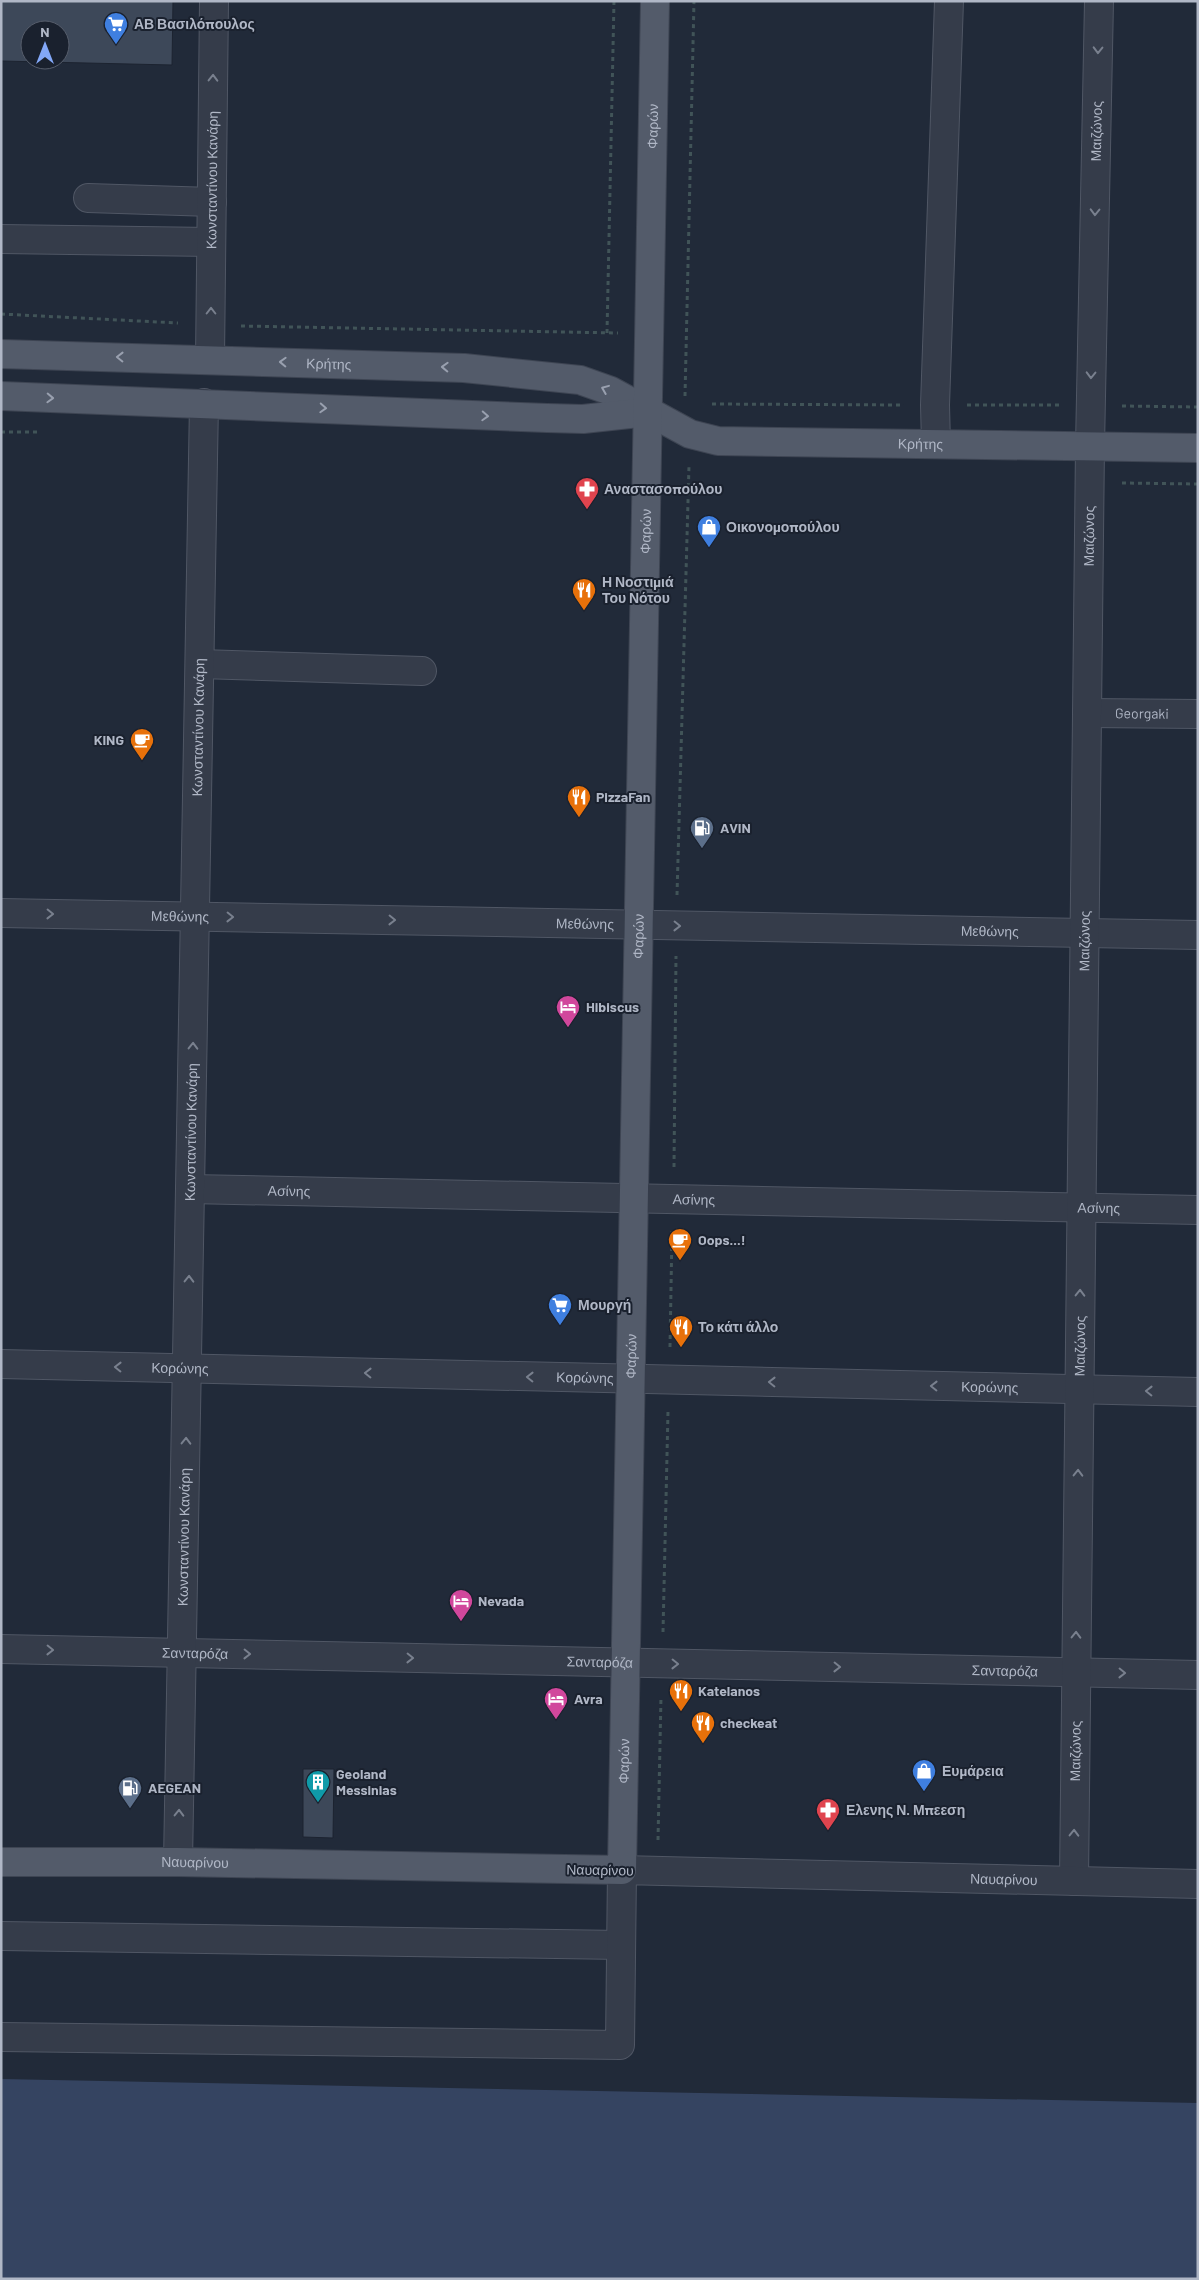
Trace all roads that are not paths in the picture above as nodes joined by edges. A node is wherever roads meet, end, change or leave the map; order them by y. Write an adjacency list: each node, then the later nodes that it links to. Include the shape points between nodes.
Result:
1 (214, 1): 6 (street, Κωνσταντίνου Κανάρη, one-way to 1)
2 (655, 1): 13 (main road, Φαρών)
3 (949, 1): 14 (street)
4 (1099, 1): 15 (street, Μαιζώνος, one-way to 15)
5 (88, 198): 6 (street)
6 (212, 202): 8 (street, Κωνσταντίνου Κανάρη)
7 (1, 238): 8 (street)
8 (211, 242): 10 (street, Κωνσταντίνου Κανάρη, one-way to 8)
9 (1, 354): 10 (main road, Κρήτης, one-way to 9)
10 (210, 359): 13 (main road, Κρήτης, one-way to 10, via 611,391 580,380 464,368)
11 (1, 396): 12 (main road, one-way to 12)
12 (204, 403): 13 (main road, one-way to 13, via 583,419); 17 (street, Κωνσταντίνου Κανάρη)
13 (648, 412): 14 (main road, Κρήτης, via 690,434 718,441); 23 (main road, Φαρών)
14 (936, 444): 15 (main road, Κρήτης)
15 (1090, 446): 16 (main road, Κρήτης); 19 (street, Μαιζώνος)
16 (1198, 448)
17 (200, 664): 18 (street); 22 (street, Κωνσταντίνου Κανάρη)
18 (422, 671)
19 (1087, 713): 20 (street, Georgaki); 24 (street, Μαιζώνος)
20 (1198, 714)
21 (1, 913): 22 (street, Μεθώνης, one-way to 22)
22 (195, 916): 23 (street, Μεθώνης, one-way to 23); 26 (street, Κωνσταντίνου Κανάρη, one-way to 22)
23 (638, 925): 24 (street, Μεθώνης, one-way to 24); 27 (main road, Φαρών)
24 (1085, 933): 25 (street, Μεθώνης); 28 (street, Μαιζώνος)
25 (1198, 936)
26 (190, 1189): 27 (street, Ασίνης); 31 (street, Κωνσταντίνου Κανάρη, one-way to 26)
27 (635, 1199): 28 (street, Ασίνης); 32 (main road, Φαρών)
28 (1082, 1208): 29 (street, Ασίνης); 33 (street, Μαιζώνος, one-way to 28)
29 (1198, 1210)
30 (1, 1364): 31 (street, Κορώνης, one-way to 30)
31 (187, 1369): 32 (street, Κορώνης, one-way to 31); 36 (street, Κωνσταντίνου Κανάρη, one-way to 31)
32 (632, 1379): 33 (street, Κορώνης, one-way to 32); 37 (main road, Φαρών)
33 (1079, 1389): 34 (street, Κορώνης, one-way to 33); 38 (street, Μαιζώνος, one-way to 33)
34 (1198, 1392)
35 (1, 1649): 36 (street, Σανταρόζα, one-way to 36)
36 (182, 1653): 37 (street, Σανταρόζα, one-way to 37); 41 (street, Κωνσταντίνου Κανάρη, one-way to 36)
37 (626, 1662): 38 (street, Σανταρόζα, one-way to 38); 42 (main road, Φαρών)
38 (1076, 1673): 39 (street, Σανταρόζα, one-way to 39); 43 (street, Μαιζώνος, one-way to 38)
39 (1198, 1675)
40 (1, 1862): 41 (main road, Ναυαρίνου)
41 (178, 1862): 42 (main road, Ναυαρίνου)
42 (622, 1870): 43 (street, Ναυαρίνου); 46 (street)
43 (1074, 1882): 44 (street, Ναυαρίνου)
44 (1198, 1884)
45 (1, 1936): 46 (street)
46 (621, 1945): 47 (street, via 620,2045)
47 (1, 2037)

